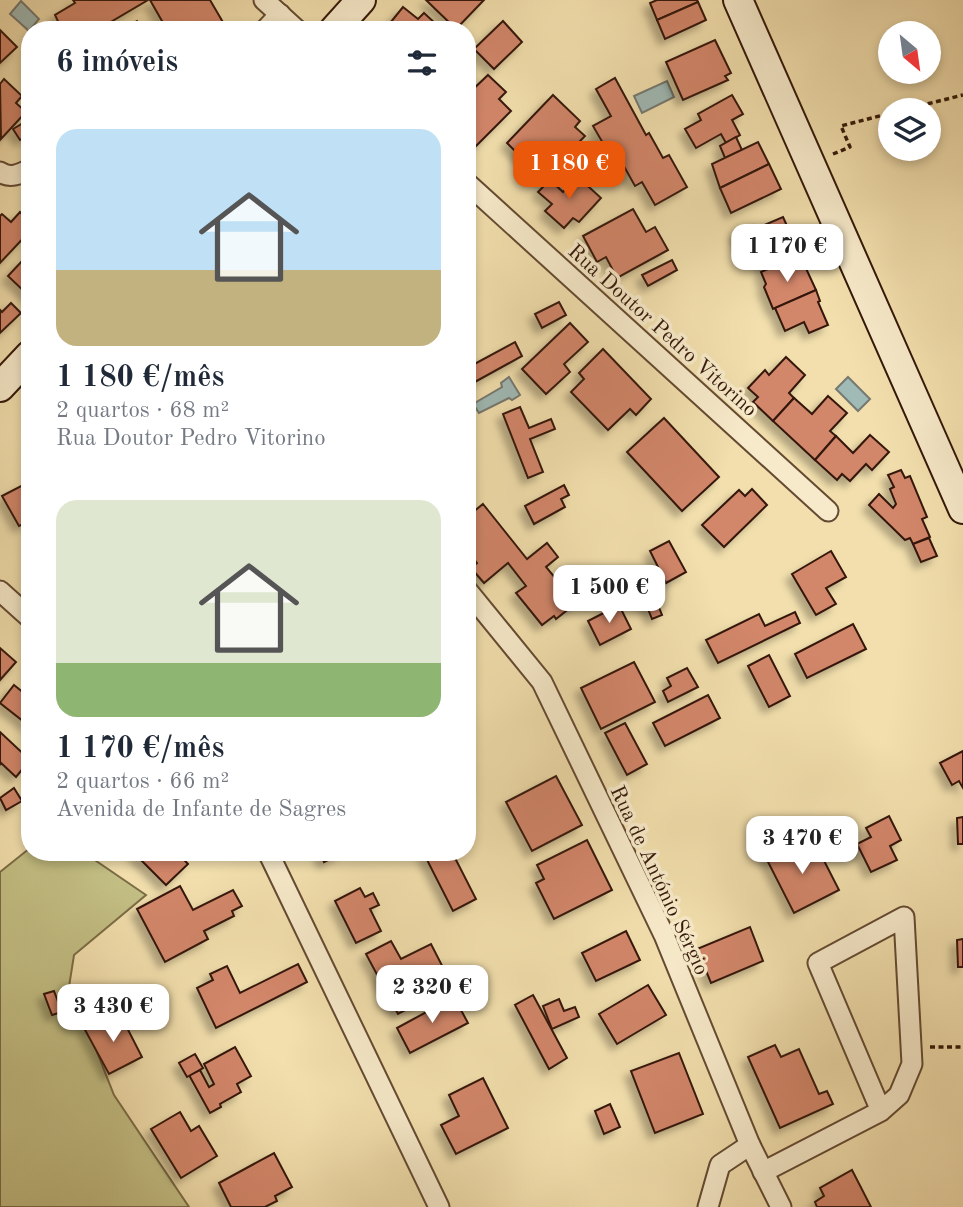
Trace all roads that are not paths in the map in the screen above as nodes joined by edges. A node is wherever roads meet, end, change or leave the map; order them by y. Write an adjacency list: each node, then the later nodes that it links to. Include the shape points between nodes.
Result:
1 (264, 0): 4 (street)
2 (361, 0): 7 (main road)
3 (738, 0): 13 (main road)
4 (280, 14): 5 (street); 6 (street)
5 (273, 21)
6 (287, 21)
7 (342, 21)
8 (0, 172): 9 (street)
9 (21, 174)
10 (476, 191): 14 (street, Rua Doutor Pedro Vitorino)
11 (21, 365): 12 (main road)
12 (0, 387)
13 (963, 509)
14 (828, 511)
15 (0, 591): 17 (street)
16 (476, 601): 20 (street, Rua de António Sérgio, via 541,682 664,935)
17 (21, 610)
18 (272, 861): 22 (street)
19 (881, 1111): 19 (street, via 900,1095 912,1064 904,917 818,963); 21 (street)
20 (750, 1145): 21 (street, Rua de António Sérgio); 23 (street, via 720,1164)
21 (763, 1172): 24 (street, Rua de António Sérgio)
22 (439, 1207)
23 (708, 1207)
24 (781, 1207)

